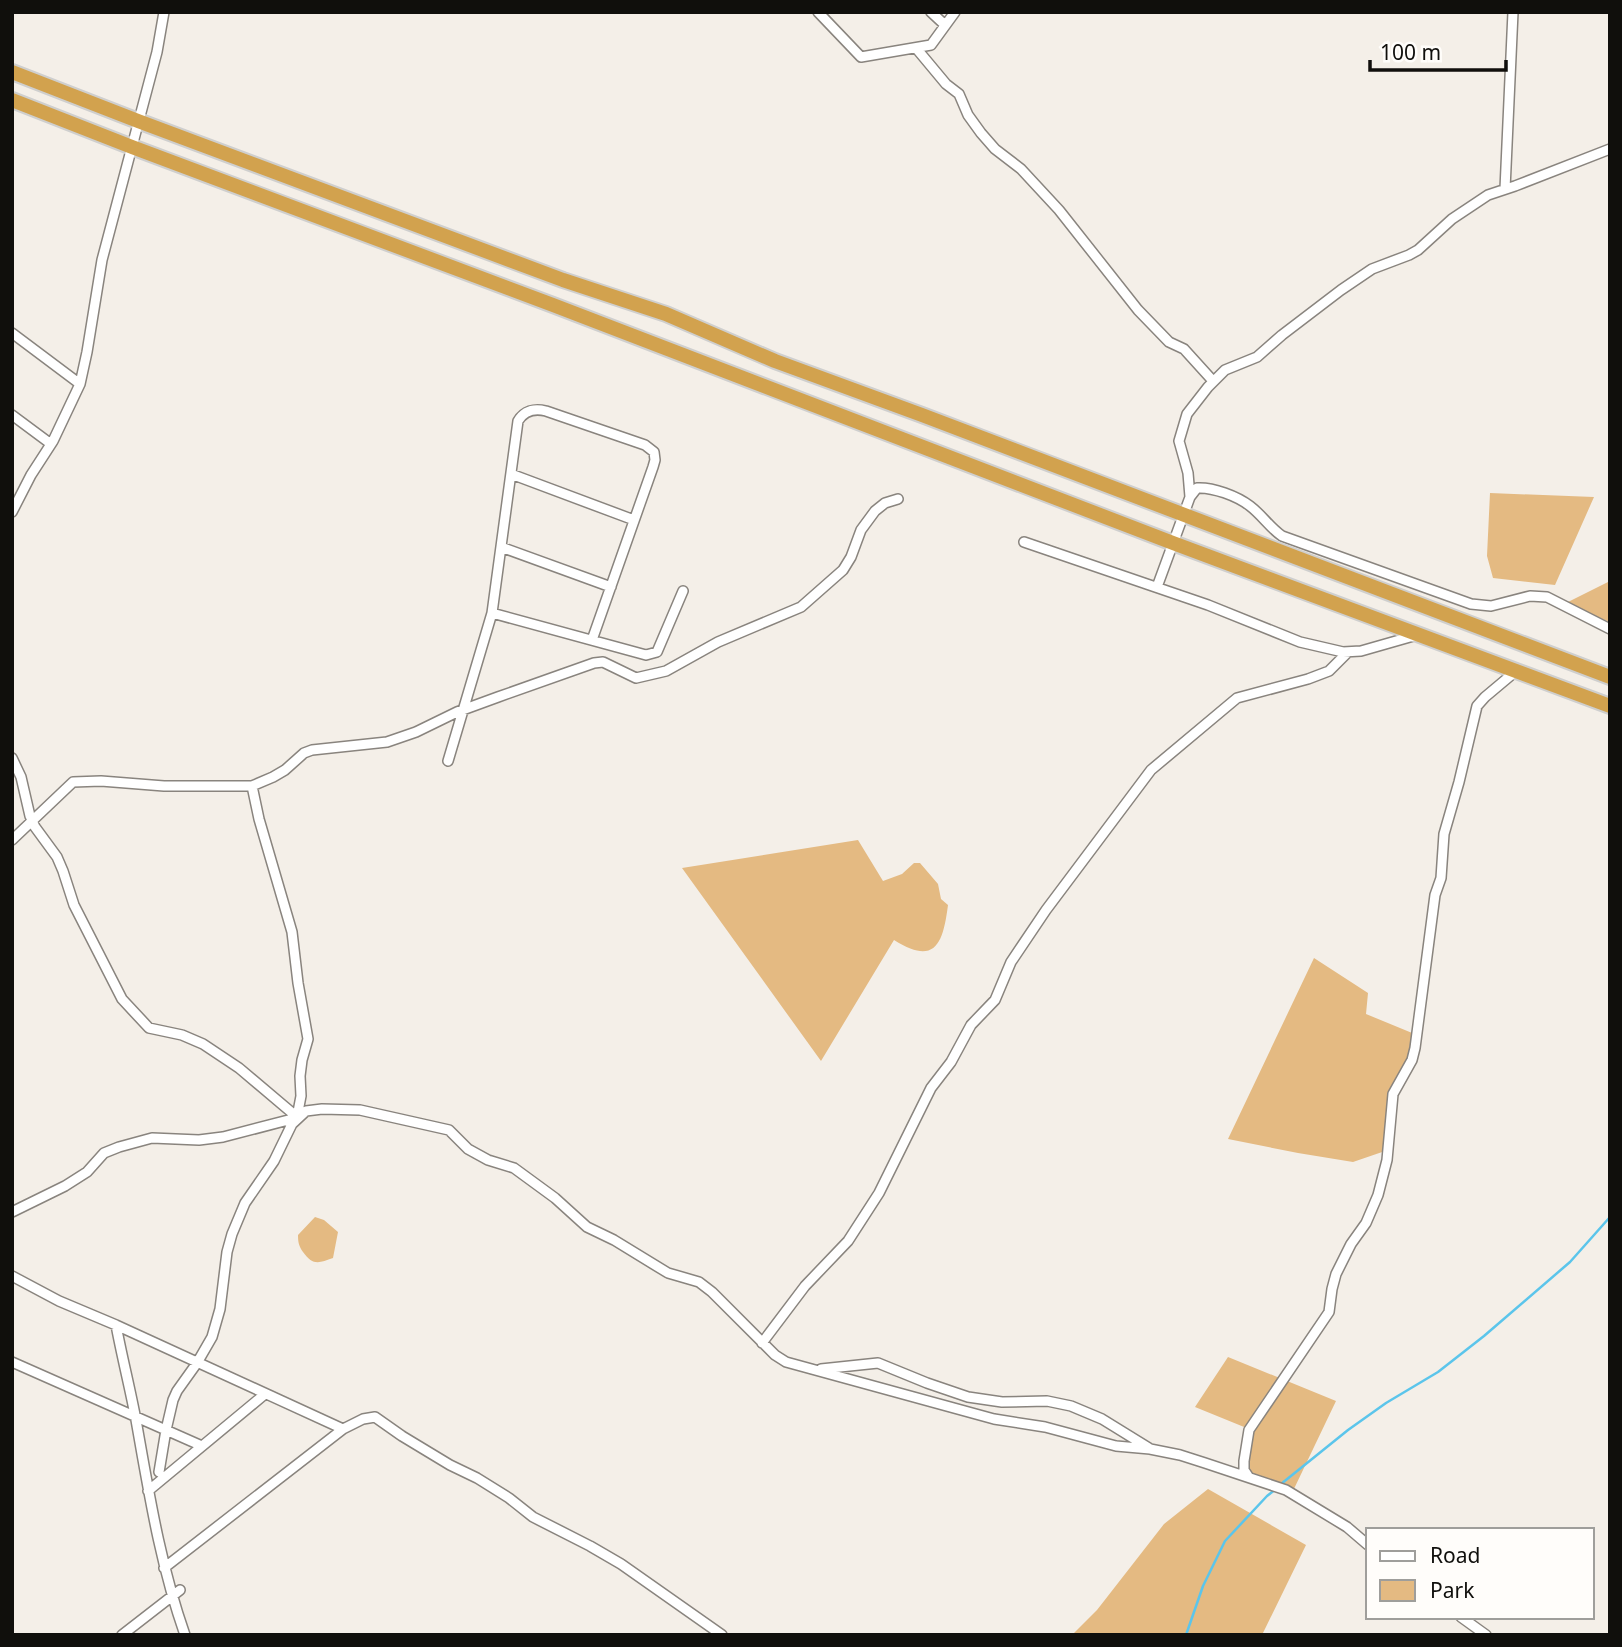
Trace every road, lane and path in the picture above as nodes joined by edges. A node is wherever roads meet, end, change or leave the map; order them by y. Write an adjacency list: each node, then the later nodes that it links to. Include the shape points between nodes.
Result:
1 (164, 12): 10 (street)
2 (818, 12): 7 (street, via 861,57)
3 (931, 12): 6 (street)
4 (954, 12): 6 (street)
5 (1513, 12): 13 (street)
6 (945, 25): 7 (street, via 932,45)
7 (916, 48): 15 (street, via 959,94 981,133 1059,210 1138,310)
8 (12, 72): 10 (highway)
9 (12, 100): 11 (highway)
10 (138, 121): 11 (street); 23 (highway, via 563,281 666,314 775,361)
11 (132, 147): 16 (street, via 102,260); 26 (highway)
12 (1610, 149): 13 (street)
13 (1505, 189): 15 (street, via 1452,219 1418,250 1372,269 1257,357 1225,370)
14 (12, 333): 16 (street)
15 (1213, 381): 20 (street, via 1187,414 1179,441)
16 (80, 384): 18 (street)
17 (12, 415): 18 (street)
18 (51, 444): 22 (street)
19 (510, 474): 24 (street); 24 (street, via 518,421 522,414 539,409 645,445 654,452 655,460); 27 (street)
20 (1190, 497): 23 (street); 32 (street, via 1198,488 1220,491 1249,505 1282,536 1471,604 1491,606 1530,596 1548,597)
21 (898, 499): 39 (street, via 875,511 843,570 801,607 718,642 666,671 636,678 603,662 594,663)
22 (12, 512)
23 (1183, 514): 26 (street); 37 (highway)
24 (634, 520): 28 (street)
25 (1024, 542): 29 (street)
26 (1173, 543): 29 (street); 33 (highway)
27 (500, 547): 28 (street); 31 (street)
28 (611, 587): 34 (street)
29 (1157, 587): 35 (street, via 1300,642)
30 (683, 591): 34 (street, via 657,652 646,655)
31 (492, 613): 34 (street); 39 (street)
32 (1610, 629)
33 (1419, 634): 35 (street); 36 (highway)
34 (592, 640)
35 (1348, 652): 49 (street, via 1329,671 1308,680 1237,698 1143,779 1010,962 995,1000 971,1025 931,1088 879,1193 848,1241 805,1286)
36 (1516, 670): 38 (highway); 60 (street, via 1476,706 1444,834 1415,1048 1393,1094 1387,1160 1378,1195 1336,1274 1329,1312 1249,1430 1244,1461)
37 (1610, 677)
38 (1610, 706)
39 (463, 710): 41 (street); 42 (street, via 387,742 312,750)
40 (12, 758): 43 (street)
41 (448, 761)
42 (252, 786): 43 (street, via 83,780 73,782); 45 (street, via 292,932 308,1039)
43 (33, 822): 44 (street); 45 (street, via 57,857 74,905 128,1007 149,1028 182,1035 217,1053)
44 (12, 840)
45 (298, 1117): 46 (street, via 223,1138 152,1138 119,1147 104,1153 88,1172); 49 (street, via 322,1109 360,1111 449,1130 468,1149 514,1168 587,1227 668,1273 699,1282); 51 (street, via 245,1203 232,1234 220,1309 212,1337)
46 (12, 1212)
47 (12, 1276): 48 (street)
48 (116, 1325): 51 (street); 54 (street)
49 (762, 1343): 52 (street, via 786,1362)
50 (12, 1362): 54 (street)
51 (197, 1363): 53 (street); 56 (street, via 177,1391)
52 (813, 1370): 58 (street, via 994,1419); 58 (street, via 878,1363 968,1397 1070,1406 1102,1419)
53 (265, 1394): 55 (street); 57 (street)
54 (135, 1416): 56 (street); 61 (street)
55 (343, 1429): 63 (street); 69 (street, via 375,1417 509,1497 533,1517 621,1564)
56 (166, 1430): 57 (street); 59 (street)
57 (202, 1446): 61 (street)
58 (1150, 1449): 60 (street)
59 (159, 1472)
60 (1248, 1476): 62 (street, via 1286,1490)
61 (148, 1491): 63 (street)
62 (1366, 1543)
63 (164, 1568): 65 (street)
64 (180, 1590): 65 (street)
65 (171, 1597): 67 (street); 68 (street)
66 (1464, 1619): 70 (street)
67 (122, 1635)
68 (185, 1635)
69 (722, 1635)
70 (1486, 1635)

